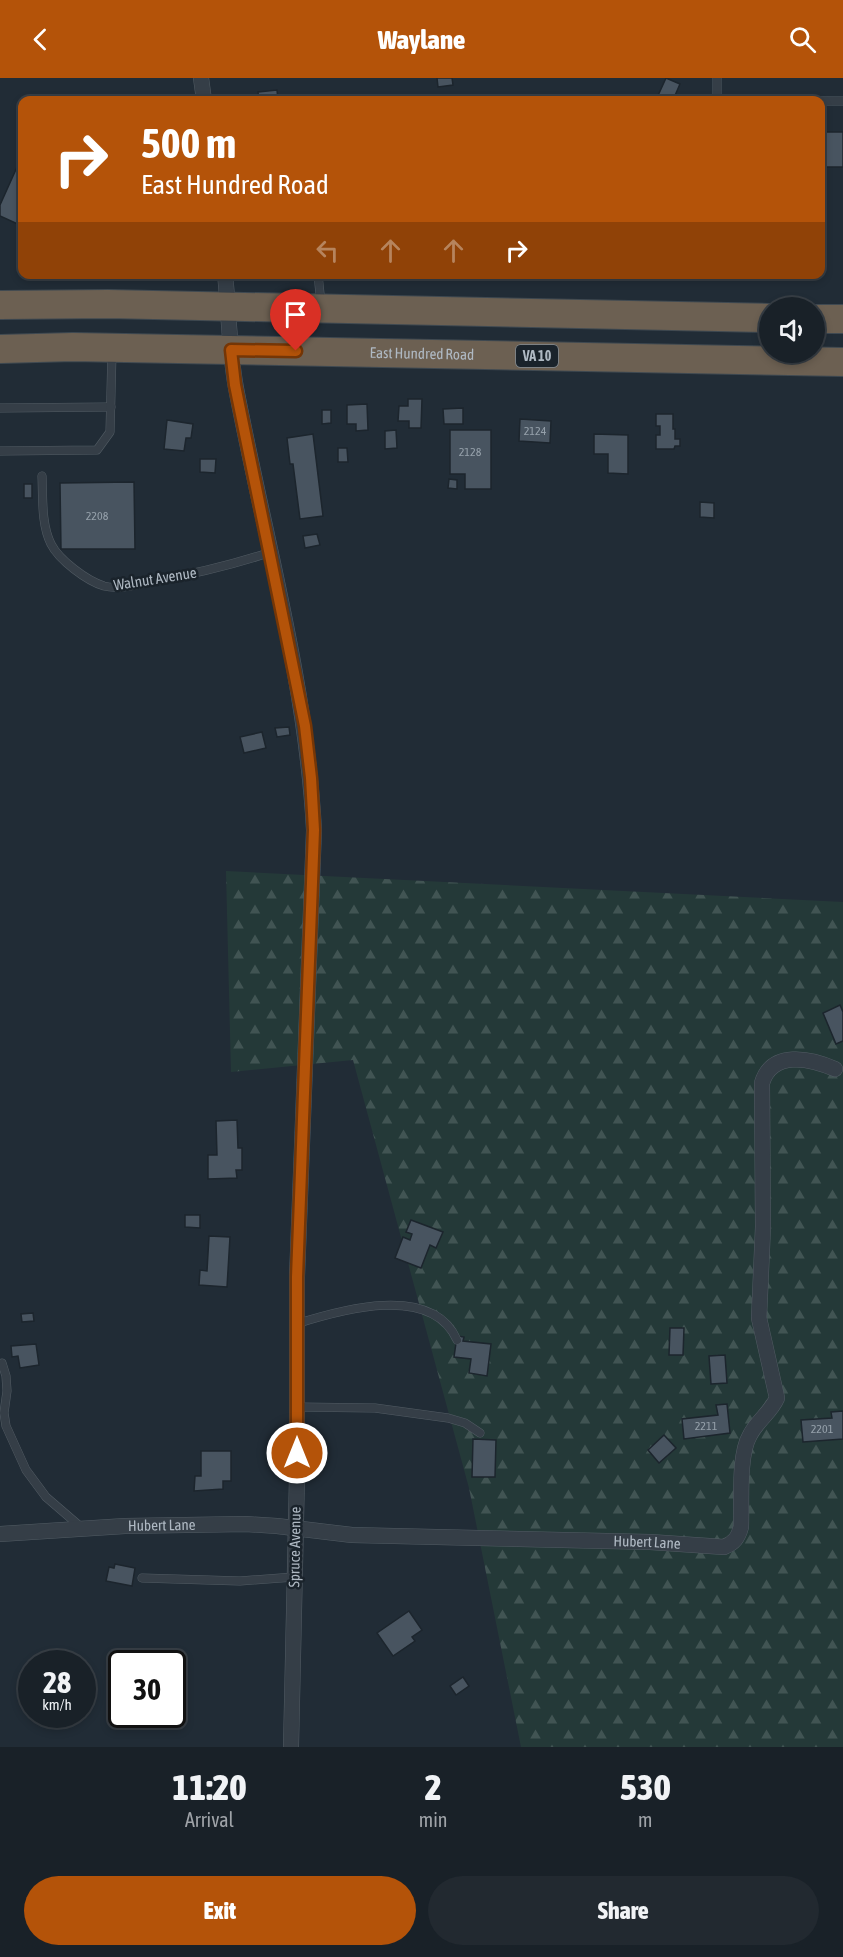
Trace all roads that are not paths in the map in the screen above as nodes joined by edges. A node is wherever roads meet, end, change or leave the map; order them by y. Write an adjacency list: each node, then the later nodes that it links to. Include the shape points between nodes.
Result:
1 (201, 78): 3 (street)
2 (717, 78): 4 (lane)
3 (203, 96)
4 (717, 96)
5 (843, 100): 6 (lane)
6 (825, 101)
7 (226, 279): 10 (street, Spruce Avenue)
8 (319, 279): 11 (lane)
9 (0, 305): 10 (highway)
10 (229, 307): 11 (highway); 17 (street, Spruce Avenue)
11 (322, 309): 12 (highway)
12 (759, 318)
13 (825, 319): 14 (highway)
14 (843, 319)
15 (112, 348): 16 (highway, East Hundred Road / VA 10); 17 (highway, East Hundred Road / VA 10); 19 (lane)
16 (0, 349)
17 (231, 350): 18 (highway, East Hundred Road / VA 10); 23 (street, Spruce Avenue)
18 (843, 362)
19 (111, 407): 20 (lane); 21 (lane, via 110,432 97,450)
20 (0, 408)
21 (0, 451)
22 (42, 476): 23 (lane, Walnut Avenue, via 50,543 69,565 105,586 187,575)
23 (271, 552): 25 (street, Spruce Avenue, via 305,726 314,830)
24 (835, 1069): 31 (street, Hubert Lane, via 810,1061 781,1061 772,1065 762,1083 759,1318 777,1398 749,1435 744,1451 741,1527 732,1544 724,1547 352,1535)
25 (296, 1324): 26 (lane, via 352,1309 403,1306 436,1315); 28 (street, Spruce Avenue)
26 (456, 1340)
27 (2, 1362): 30 (lane, via 7,1391 6,1426 26,1470 46,1497)
28 (297, 1407): 29 (lane, via 375,1408 448,1418); 31 (street, Spruce Avenue)
29 (480, 1433)
30 (83, 1529): 31 (street, Hubert Lane, via 246,1524); 32 (street, Hubert Lane)
31 (295, 1529): 33 (street, Spruce Avenue)
32 (0, 1534)
33 (294, 1577): 34 (lane, via 240,1581); 35 (street, Spruce Avenue)
34 (142, 1578)
35 (291, 1747)

